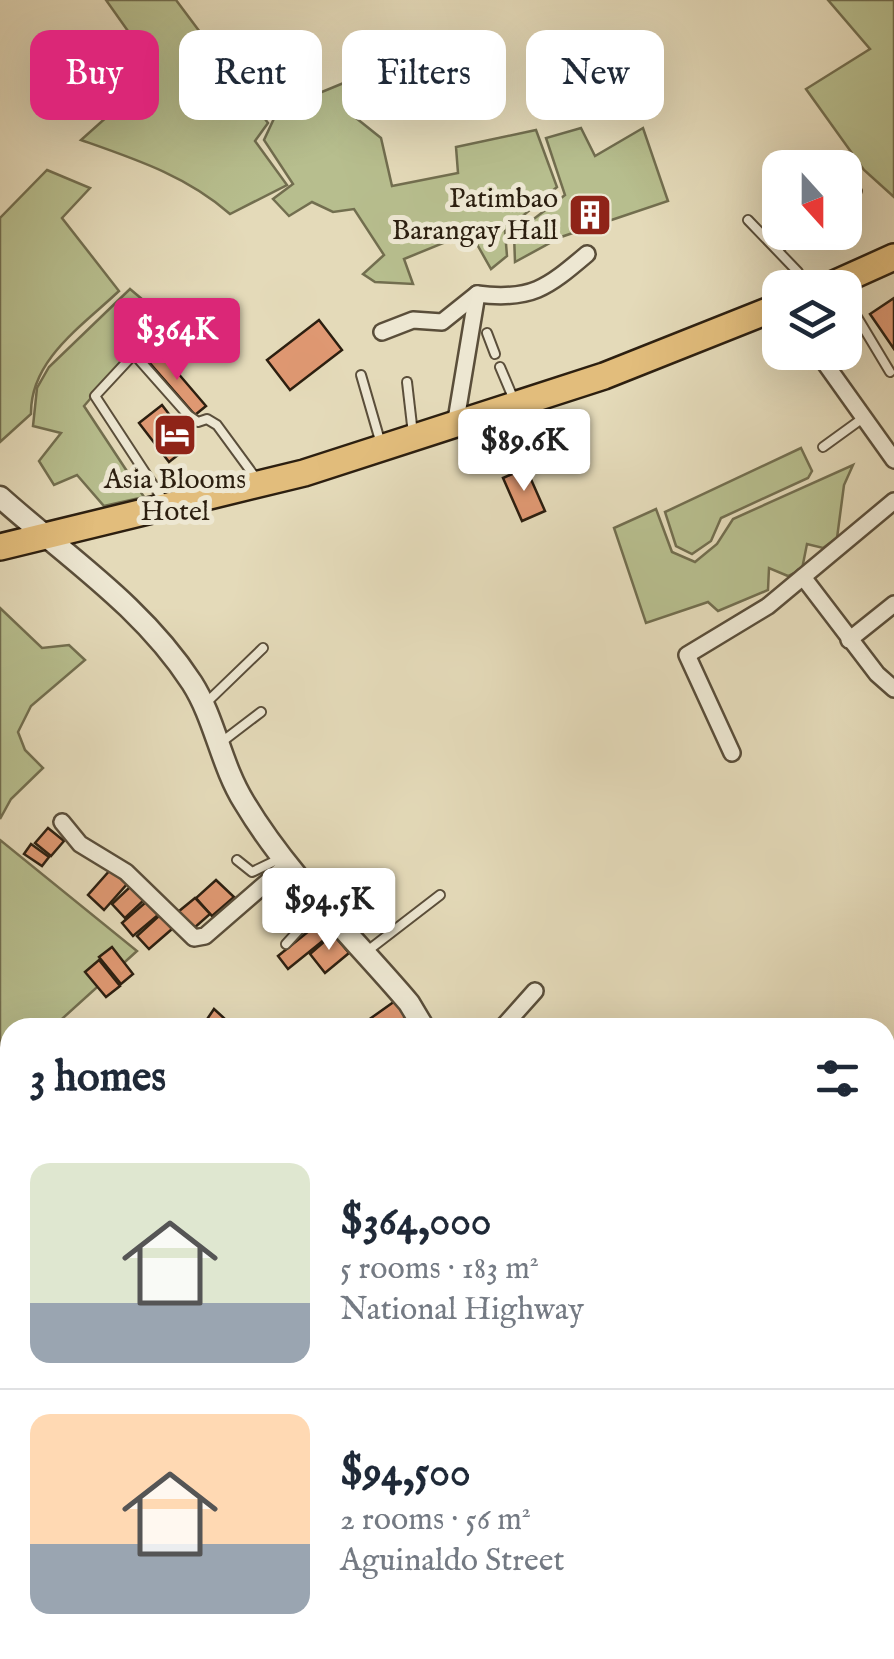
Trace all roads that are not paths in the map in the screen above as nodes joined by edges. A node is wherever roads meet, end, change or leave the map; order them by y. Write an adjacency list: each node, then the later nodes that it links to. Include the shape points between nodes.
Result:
1 (748, 220): 2 (lane)
2 (762, 234)
3 (779, 250): 6 (lane)
4 (588, 254): 8 (street, via 552,284 515,298)
5 (894, 257): 7 (main road)
6 (804, 270)
7 (861, 270)
8 (477, 294): 10 (street, via 442,322 413,320); 21 (street)
9 (762, 313): 19 (main road)
10 (382, 332)
11 (488, 334): 13 (lane)
12 (862, 336): 16 (lane)
13 (495, 354)
14 (500, 367): 19 (lane)
15 (830, 370): 20 (street)
16 (890, 372)
17 (361, 374): 24 (lane)
18 (407, 382): 22 (lane)
19 (517, 406): 21 (main road)
20 (863, 418): 23 (lane); 25 (street)
21 (455, 426): 22 (main road)
22 (414, 438): 24 (main road)
23 (823, 446)
24 (382, 448): 26 (main road)
25 (894, 460)
26 (260, 485): 29 (main road); 29 (lane, via 217,424 188,415 134,354 95,396)
27 (0, 497): 30 (street)
28 (894, 501): 32 (street)
29 (168, 508): 30 (main road)
30 (45, 538): 31 (main road); 37 (street, via 125,602 194,685)
31 (0, 547)
32 (804, 577): 34 (street); 40 (street, via 688,655)
33 (894, 604): 34 (street)
34 (850, 640): 36 (street)
35 (262, 648): 37 (lane)
36 (894, 690)
37 (202, 706): 39 (street)
38 (261, 712): 39 (lane)
39 (220, 744): 43 (street, via 240,795)
40 (732, 753)
41 (62, 822): 43 (street, via 194,938 205,936)
42 (237, 860): 43 (lane, via 252,872)
43 (286, 860): 45 (street)
44 (440, 895): 47 (lane)
45 (324, 904): 46 (lane); 47 (street)
46 (286, 944)
47 (366, 952): 49 (street)
48 (535, 992): 50 (street)
49 (416, 1018)
50 (511, 1018)

